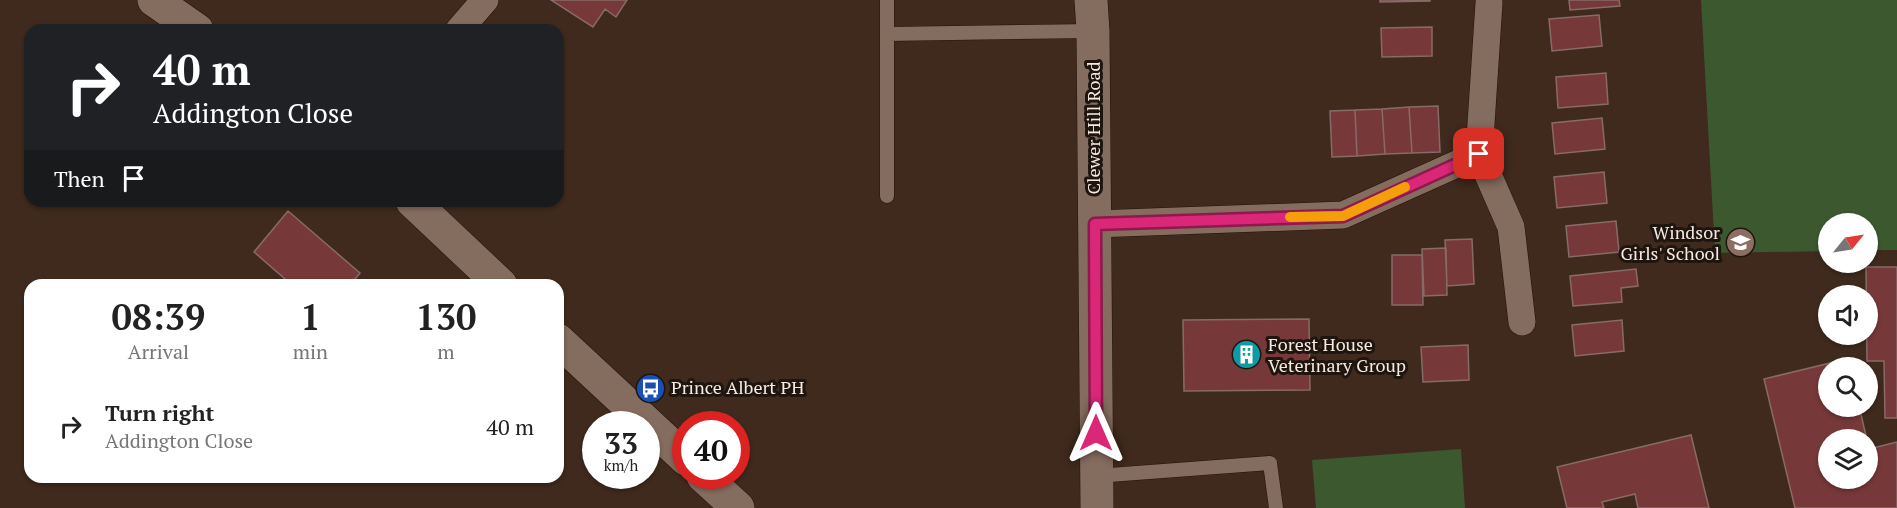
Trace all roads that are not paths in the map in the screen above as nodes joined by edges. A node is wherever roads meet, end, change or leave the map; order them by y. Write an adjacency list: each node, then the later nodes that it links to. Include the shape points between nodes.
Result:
1 (154, 0): 6 (street)
2 (485, 0): 7 (street)
3 (887, 0): 8 (lane)
4 (1489, 3): 9 (street)
5 (1092, 15): 8 (lane); 12 (street, Clewer Hill Road)
6 (188, 24)
7 (464, 24)
8 (887, 34): 10 (lane)
9 (1479, 154): 12 (street, via 1343,216); 14 (street, via 1510,227)
10 (887, 196)
11 (418, 207): 13 (street)
12 (1095, 224): 17 (street, Clewer Hill Road)
13 (495, 279)
14 (1522, 322)
15 (564, 346): 16 (street)
16 (672, 446)
17 (1096, 476): 20 (street, Clewer Hill Road); 21 (lane, via 1270,464)
18 (717, 489): 19 (street)
19 (738, 508)
20 (1096, 508)
21 (1276, 508)

